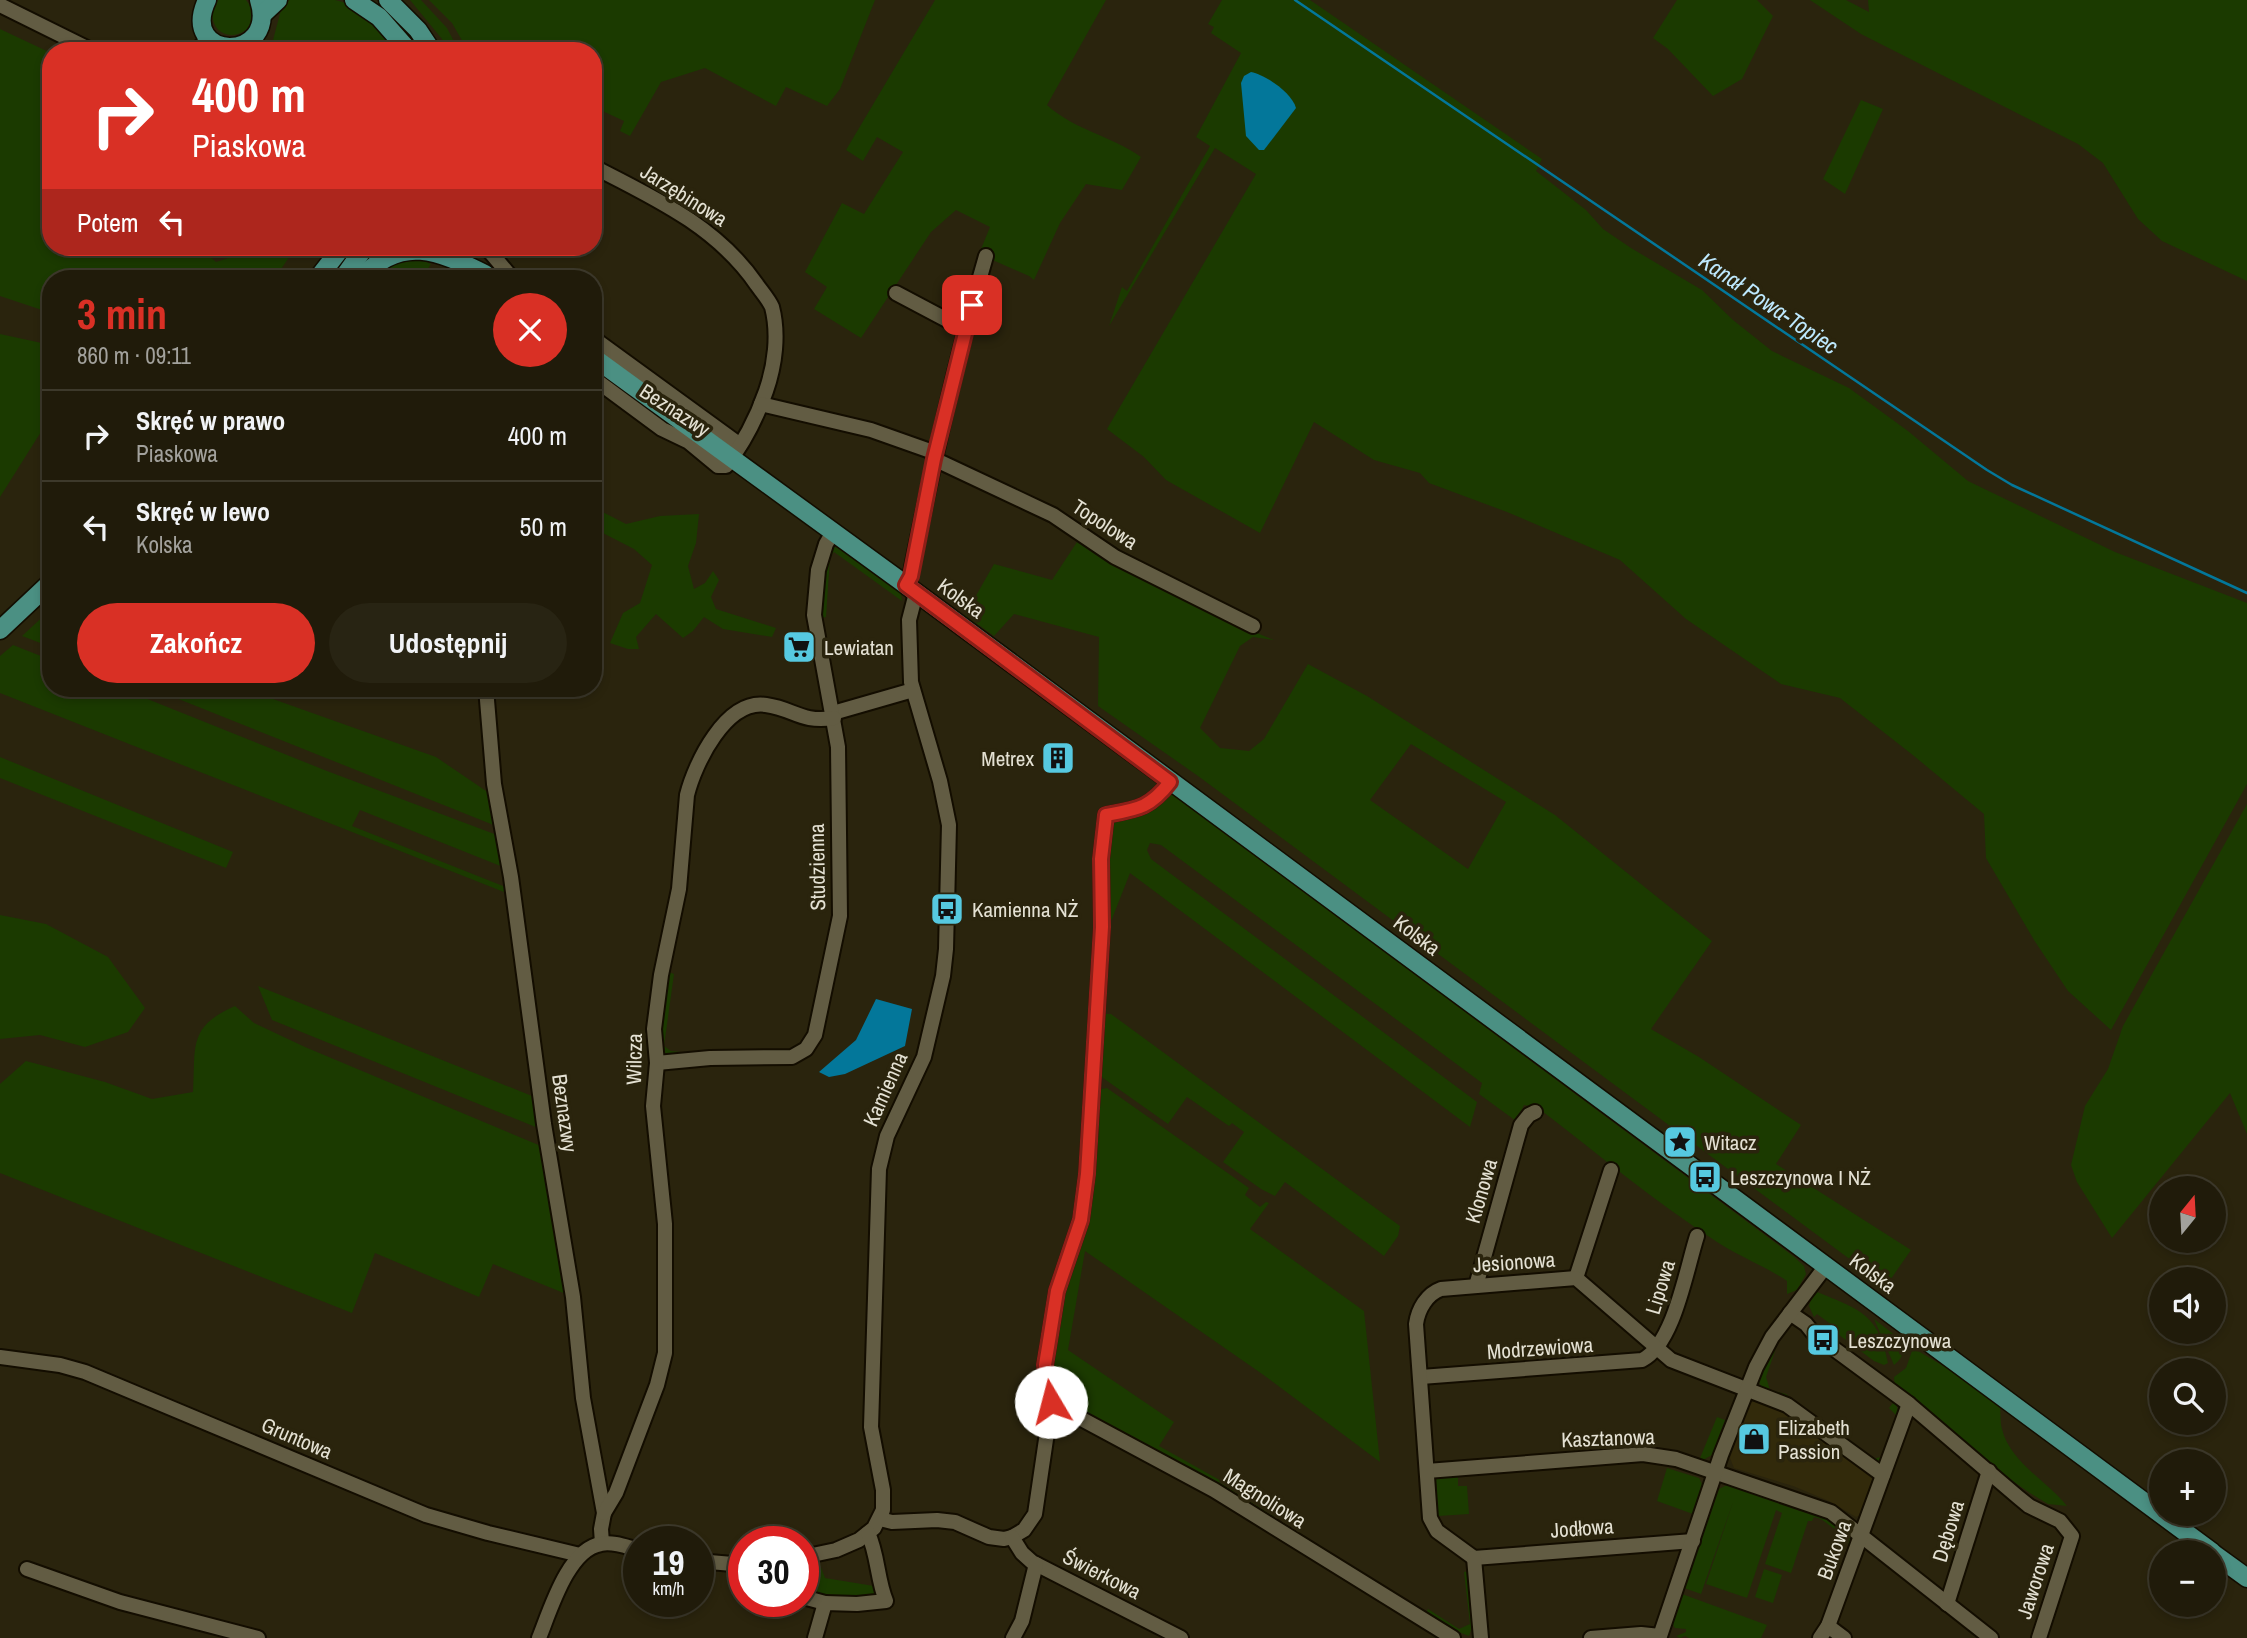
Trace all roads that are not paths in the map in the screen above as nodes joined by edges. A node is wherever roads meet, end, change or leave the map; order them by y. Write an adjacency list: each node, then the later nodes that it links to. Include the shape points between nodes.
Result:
1 (278, 0): 6 (main road)
2 (354, 0): 11 (main road, via 379,17)
3 (388, 0): 12 (main road)
4 (207, 1): 8 (main road, via 202,22)
5 (0, 5): 7 (street)
6 (260, 15): 9 (main road); 10 (main road)
7 (75, 42)
8 (213, 42)
9 (247, 42)
10 (259, 42)
11 (401, 42)
12 (426, 42)
13 (602, 171): 30 (street, Jarzębinowa, via 665,203 715,237 771,305 776,341)
14 (335, 256): 20 (main road)
15 (390, 256): 21 (main road)
16 (447, 256): 22 (main road)
17 (462, 256): 23 (main road)
18 (494, 256): 24 (street)
19 (986, 256): 26 (street)
20 (324, 270)
21 (369, 270)
22 (476, 270)
23 (480, 270)
24 (505, 270)
25 (896, 293): 26 (street)
26 (964, 329): 32 (street)
27 (602, 345): 31 (street)
28 (602, 363): 31 (main road, Kolska)
29 (602, 385): 31 (street, Beznazwy, via 718,466 726,466)
30 (761, 404): 31 (street); 32 (street, Topolowa, via 871,430)
31 (736, 452): 33 (main road, Kolska)
32 (935, 456): 34 (street); 36 (street, Topolowa, via 1053,515 1115,557)
33 (832, 532): 34 (main road, Kolska); 40 (street, Studzienna, via 818,570 814,615)
34 (911, 589): 38 (street, Kamienna); 41 (main road, Kolska)
35 (42, 590): 37 (main road)
36 (1253, 626)
37 (0, 630)
38 (913, 690): 40 (street, Wilcza); 61 (street, Kamienna, via 948,816 947,931 943,976 923,1056 890,1129 879,1169 871,1427 884,1497)
39 (487, 697): 60 (street, Beznazwy, via 494,784 573,1297 583,1398)
40 (833, 715): 42 (street, Wilcza, via 811,720 773,706 749,705 712,739 695,770 687,795 679,889 654,1029); 42 (street, Studzienna, via 838,747 840,916 811,1043 792,1057)
41 (1170, 782): 46 (main road, Kolska); 54 (street, via 1145,807 1106,815 1087,1174 1081,1220 1057,1291 1045,1365)
42 (657, 1063): 60 (street, Wilcza, via 653,1106 665,1224 665,1353 617,1493)
43 (1535, 1112): 48 (street, Klonowa, via 1521,1125)
44 (1611, 1170): 47 (street)
45 (1697, 1236): 50 (street, Lipowa, via 1668,1333)
46 (1826, 1266): 49 (street); 65 (main road, Kolska)
47 (1576, 1278): 48 (street, Jesionowa); 50 (street, Jesionowa)
48 (1476, 1286): 52 (street, Jesionowa, via 1437,1290 1420,1310 1416,1324)
49 (1790, 1312): 53 (street); 55 (street)
50 (1658, 1347): 52 (street, Modrzewiowa, via 1638,1362); 53 (street, Jesionowa, via 1671,1360)
51 (0, 1357): 70 (street, Gruntowa, via 85,1373 426,1515)
52 (1421, 1377): 56 (street, Jesionowa)
53 (1746, 1390): 58 (street); 59 (street, via 1793,1409)
54 (1051, 1402): 64 (street, via 1035,1514); 86 (street, Magnoliowa, via 1214,1490)
55 (1909, 1404): 57 (street); 59 (street, Bukowa)
56 (1427, 1471): 58 (street, Kasztanowa, via 1643,1454 1666,1456); 71 (street, Jesionowa, via 1431,1523)
57 (1989, 1471): 78 (street, Dębowa); 91 (street, Jaworowa, via 2029,1506 2060,1521 2072,1536)
58 (1715, 1472): 63 (street, Kasztanowa, via 1830,1512); 66 (street)
59 (1883, 1475): 63 (street, Bukowa)
60 (604, 1513): 67 (street, Beznazwy)
61 (880, 1519): 62 (street); 64 (street, via 955,1522 994,1538)
62 (868, 1533): 69 (street); 77 (street, via 886,1601)
63 (1862, 1535): 78 (street, Kasztanowa); 79 (street, Bukowa)
64 (1013, 1537): 73 (street, Świerkowa)
65 (2195, 1540)
66 (1693, 1541): 71 (street, Jodłowa); 81 (street)
67 (602, 1543): 68 (street); 70 (street)
68 (623, 1547)
69 (819, 1554)
70 (580, 1555): 82 (street)
71 (1474, 1558): 87 (street)
72 (2226, 1563): 75 (main road, Kolska)
73 (1036, 1564): 84 (street, via 1022,1621); 85 (street, Świerkowa)
74 (27, 1569): 80 (street, via 120,1602)
75 (2247, 1578)
76 (819, 1602): 77 (street)
77 (825, 1604): 83 (street)
78 (1947, 1604): 90 (street, Kasztanowa)
79 (1824, 1632): 89 (street)
80 (252, 1637)
81 (1662, 1637): 88 (street)
82 (539, 1638)
83 (815, 1638)
84 (1013, 1638)
85 (1181, 1638)
86 (1453, 1638)
87 (1481, 1638)
88 (1591, 1638)
89 (1844, 1638)
90 (1991, 1638)
91 (2039, 1638)

